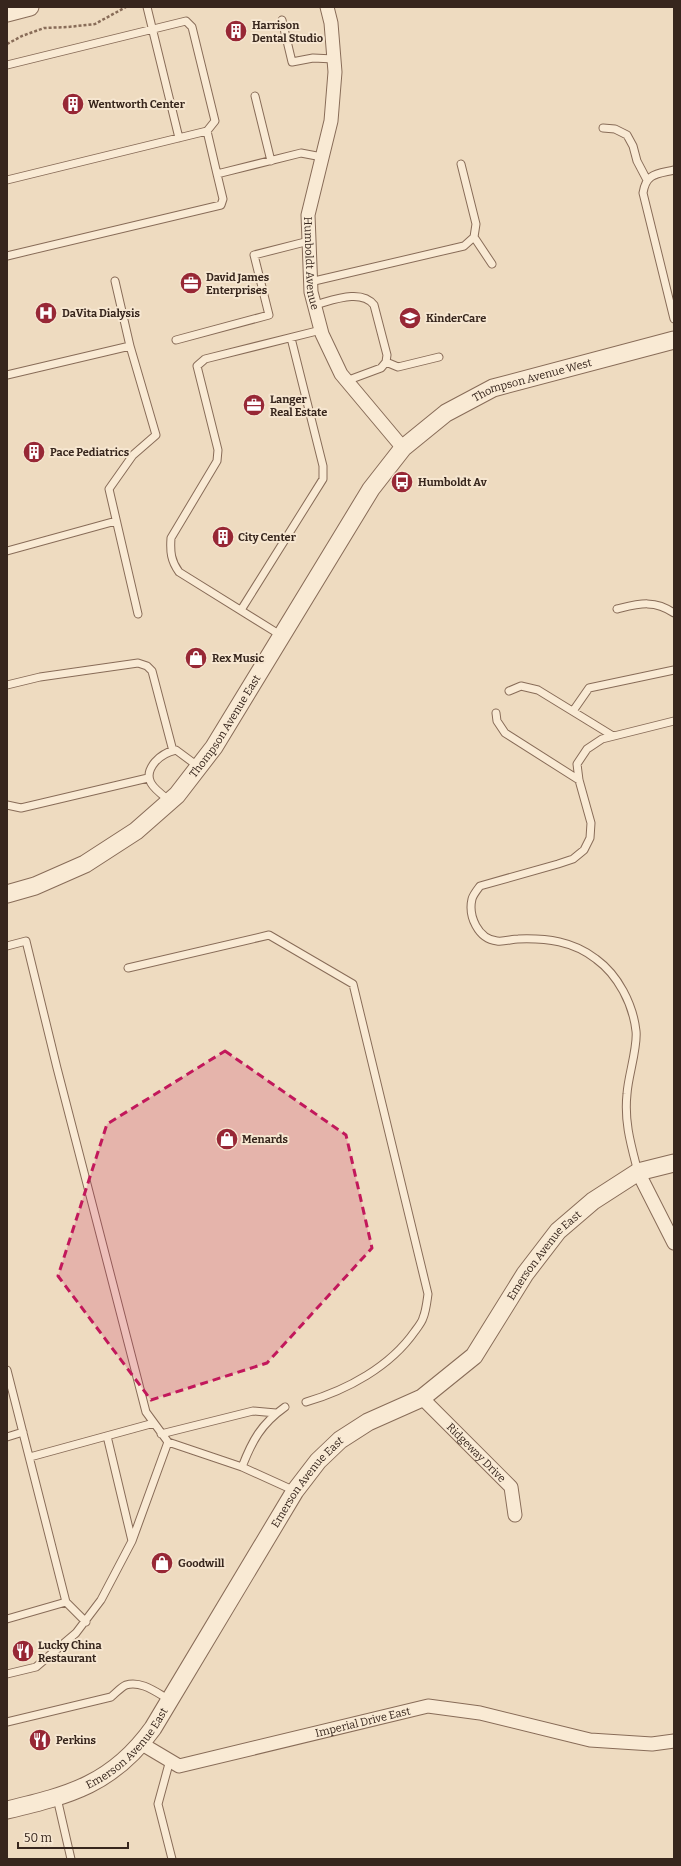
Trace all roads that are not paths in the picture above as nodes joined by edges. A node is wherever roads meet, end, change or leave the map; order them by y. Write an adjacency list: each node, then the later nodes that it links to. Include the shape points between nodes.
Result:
1 (30, 7): 4 (street)
2 (148, 7): 6 (lane)
3 (327, 7): 7 (street, Humboldt Avenue)
4 (7, 12)
5 (282, 20): 7 (lane, via 292,62 313,58)
6 (153, 29): 8 (lane); 11 (lane, via 186,21 192,27 215,121); 12 (lane)
7 (334, 59): 13 (street, Humboldt Avenue, via 331,121)
8 (7, 65)
9 (255, 96): 14 (lane)
10 (603, 128): 19 (lane, via 627,134)
11 (207, 131): 12 (lane); 17 (lane)
12 (179, 138): 18 (lane)
13 (322, 157): 14 (lane, via 301,153); 21 (street, Humboldt Avenue, via 308,215)
14 (271, 161): 17 (lane)
15 (461, 164): 20 (lane, via 476,224)
16 (674, 170): 19 (lane, via 650,176)
17 (217, 174): 22 (lane, via 223,199 221,205)
18 (7, 180)
19 (647, 180): 27 (lane, via 643,193)
20 (474, 237): 23 (lane); 25 (lane, via 464,246)
21 (309, 241): 25 (street, Humboldt Avenue); 30 (lane, via 254,255 269,315)
22 (7, 256)
23 (492, 264)
24 (115, 281): 32 (lane)
25 (310, 282): 26 (street, Humboldt Avenue)
26 (314, 305): 28 (street, Humboldt Avenue); 34 (lane, via 353,297 371,301 383,341)
27 (674, 319)
28 (321, 330): 29 (lane); 36 (street, Humboldt Avenue)
29 (291, 338): 41 (lane, via 323,466 323,479); 41 (lane, via 205,359 197,366 218,450 217,461 171,538 170,552 173,564 179,572)
30 (176, 340)
31 (674, 340): 37 (street, Thompson Avenue West, via 493,388 446,413)
32 (130, 346): 35 (lane); 38 (lane, via 156,435 133,455 109,489)
33 (439, 357): 34 (lane, via 398,367)
34 (386, 362): 36 (lane, via 380,368)
35 (7, 375)
36 (346, 381): 37 (street, Humboldt Avenue)
37 (403, 448): 44 (street, Thompson Avenue East, via 371,489)
38 (116, 521): 39 (lane); 42 (lane)
39 (7, 551)
40 (616, 609): 43 (lane, via 642,603 655,605)
41 (241, 610): 44 (lane)
42 (138, 614)
43 (674, 614)
44 (282, 636): 53 (street, Thompson Avenue East)
45 (674, 670): 48 (lane, via 589,688)
46 (7, 685): 52 (lane, via 40,677 138,663 148,666 152,671)
47 (509, 691): 48 (lane, via 521,686 538,690)
48 (573, 711): 51 (lane)
49 (496, 713): 55 (lane, via 497,722 505,733)
50 (674, 721): 51 (lane)
51 (613, 736): 55 (lane, via 602,739 587,749 577,764)
52 (173, 751): 53 (lane, via 176,750); 54 (lane, via 162,755 149,772)
53 (199, 767): 56 (street, Thompson Avenue East)
54 (148, 778): 56 (lane, via 154,789); 57 (lane, via 21,808)
55 (579, 780): 62 (lane, via 591,823 590,838 584,850 573,859 480,886 472,898 471,912 482,934 497,941 541,939 574,945 597,959 618,981 630,1004 636,1032 626,1094 626,1124)
56 (170, 801): 58 (street, Thompson Avenue East, via 136,831 85,864 35,886)
57 (7, 805)
58 (7, 894)
59 (7, 946): 69 (lane, via 26,941 144,1406)
60 (128, 968): 66 (lane, via 269,935 353,984 428,1294 423,1319 407,1342 384,1364 354,1382)
61 (674, 1163): 62 (street, Emerson Avenue East)
62 (638, 1172): 63 (street); 65 (street, Emerson Avenue East, via 593,1201 558,1231 525,1274 474,1356)
63 (674, 1243)
64 (7, 1370): 70 (lane)
65 (422, 1398): 77 (street, Emerson Avenue East, via 368,1422 340,1440 318,1461); 78 (street, Ridgeway Drive, via 511,1486)
66 (306, 1402)
67 (286, 1407): 68 (lane)
68 (276, 1413): 71 (lane, via 253,1411); 76 (lane, via 251,1443)
69 (154, 1423): 71 (lane); 72 (lane)
70 (23, 1432): 73 (lane); 75 (lane)
71 (161, 1434): 74 (lane)
72 (107, 1436): 75 (lane); 79 (lane)
73 (7, 1437)
74 (168, 1442): 76 (lane); 79 (lane)
75 (30, 1457): 80 (lane)
76 (242, 1467): 77 (lane)
77 (295, 1491): 84 (street, Emerson Avenue East)
78 (515, 1515)
79 (132, 1541): 82 (lane, via 101,1600)
80 (66, 1602): 81 (lane); 82 (lane)
81 (7, 1619)
82 (86, 1622): 83 (lane, via 36,1667)
83 (7, 1674)
84 (170, 1701): 85 (lane, via 144,1686 134,1684 125,1686 111,1697); 87 (street, Emerson Avenue East)
85 (7, 1722)
86 (674, 1741): 88 (street, Imperial Drive East, via 652,1744 590,1740 480,1713 428,1706 179,1766)
87 (142, 1744): 88 (street, Imperial Drive East); 89 (street, Emerson Avenue East, via 103,1778)
88 (170, 1760): 92 (lane, via 158,1804)
89 (57, 1798): 90 (street, Emerson Avenue East); 91 (lane)
90 (7, 1810)
91 (71, 1859)
92 (172, 1859)

